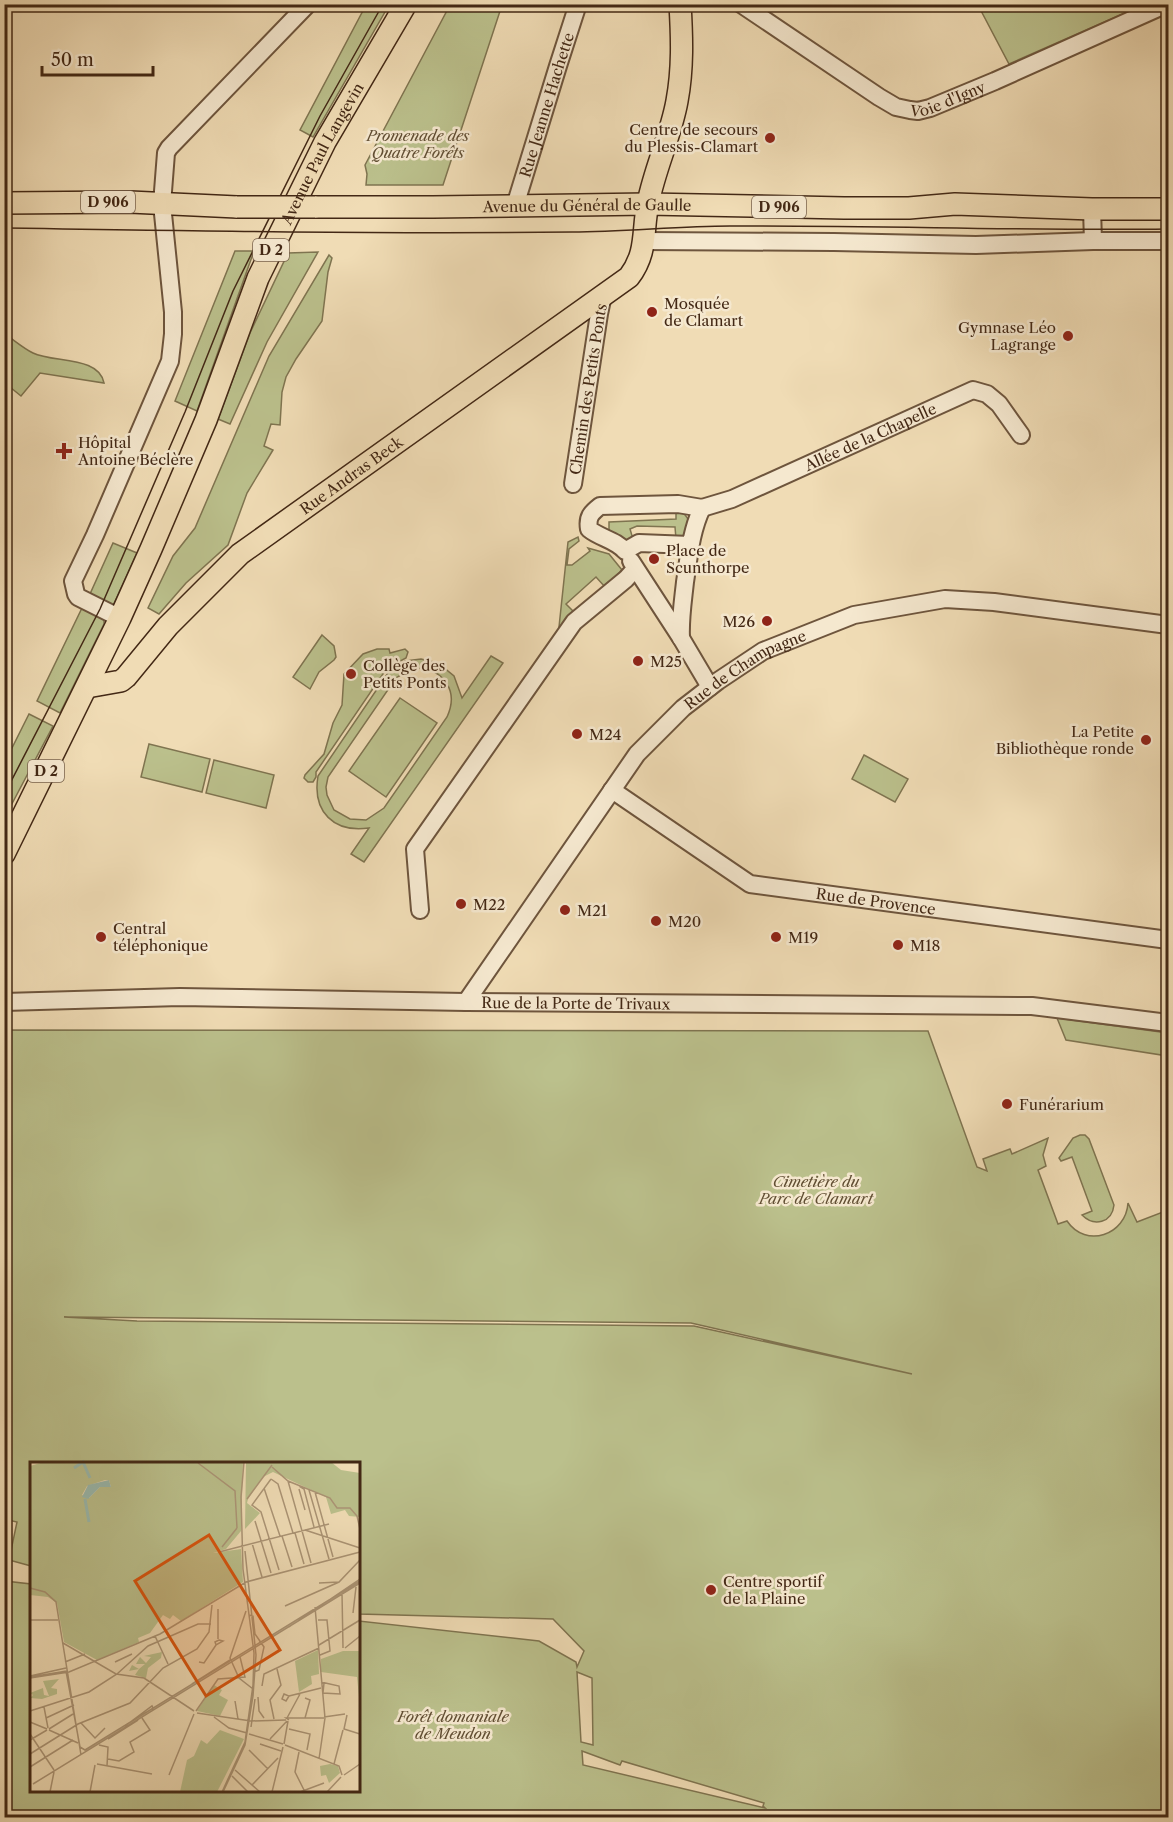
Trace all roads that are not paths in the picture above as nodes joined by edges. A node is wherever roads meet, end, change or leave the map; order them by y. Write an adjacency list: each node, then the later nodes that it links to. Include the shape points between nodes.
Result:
1 (308, 4): 8 (street, via 169,148)
2 (406, 4): 23 (main road, Avenue Paul Langevin / D 2, via 325,142 258,278 206,420)
3 (578, 4): 10 (street, Rue Jeanne Hachette)
4 (680, 4): 9 (main road, Rue Andras Beck, via 683,47 677,102)
5 (741, 4): 6 (street, Voie d'Igny, via 879,97 896,107 918,111)
6 (1167, 4)
7 (4, 203): 8 (main road, Avenue du Général de Gaulle / D 906)
8 (162, 204): 10 (main road, Avenue du Général de Gaulle / D 906, bridge); 23 (street, via 173,312 170,361 73,581 78,597)
9 (648, 204): 10 (main road, Avenue du Général de Gaulle / D 906); 11 (main road, Avenue du Général de Gaulle / D 906, via 844,208 955,204); 13 (main road, Rue Andras Beck)
10 (515, 206)
11 (1092, 209): 12 (main road, Avenue du Général de Gaulle / D 906); 14 (street)
12 (1168, 209)
13 (643, 241): 14 (street, via 976,245); 16 (main road, Rue Andras Beck, via 642,254 629,277)
14 (1093, 241): 15 (street)
15 (1168, 242)
16 (603, 295): 18 (street, Chemin des Petits Ponts); 26 (main road, Rue Andras Beck, via 240,554 168,626 121,681)
17 (1021, 435): 19 (street, Allée de la Chapelle, via 999,404 987,394 973,390 732,499)
18 (573, 484)
19 (702, 508): 20 (street); 21 (street, via 678,504 600,506 590,513 589,529)
20 (690, 546): 21 (street, via 639,543); 25 (street)
21 (625, 551): 22 (street)
22 (635, 569): 25 (street); 30 (street, via 574,622 416,849)
23 (120, 618): 26 (main road, D 2)
24 (1168, 625): 27 (street, Rue de Champagne, via 945,599 854,615 762,651)
25 (681, 638): 27 (street)
26 (87, 687): 29 (main road, D 2)
27 (710, 687): 28 (street, Rue de Champagne, via 637,754)
28 (612, 790): 31 (street, Rue de Provence, via 750,884); 33 (street, Rue de Champagne)
29 (4, 854)
30 (420, 910)
31 (1168, 940)
32 (4, 1002): 33 (street, Rue de la Porte de Trivaux, via 180,997)
33 (466, 1002): 34 (street, Rue de la Porte de Trivaux, via 1032,1006)
34 (1144, 1020): 35 (street, Rue de la Porte de Trivaux); 36 (street, Rue de la Porte de Trivaux)
35 (1168, 1023)
36 (1168, 1032)

